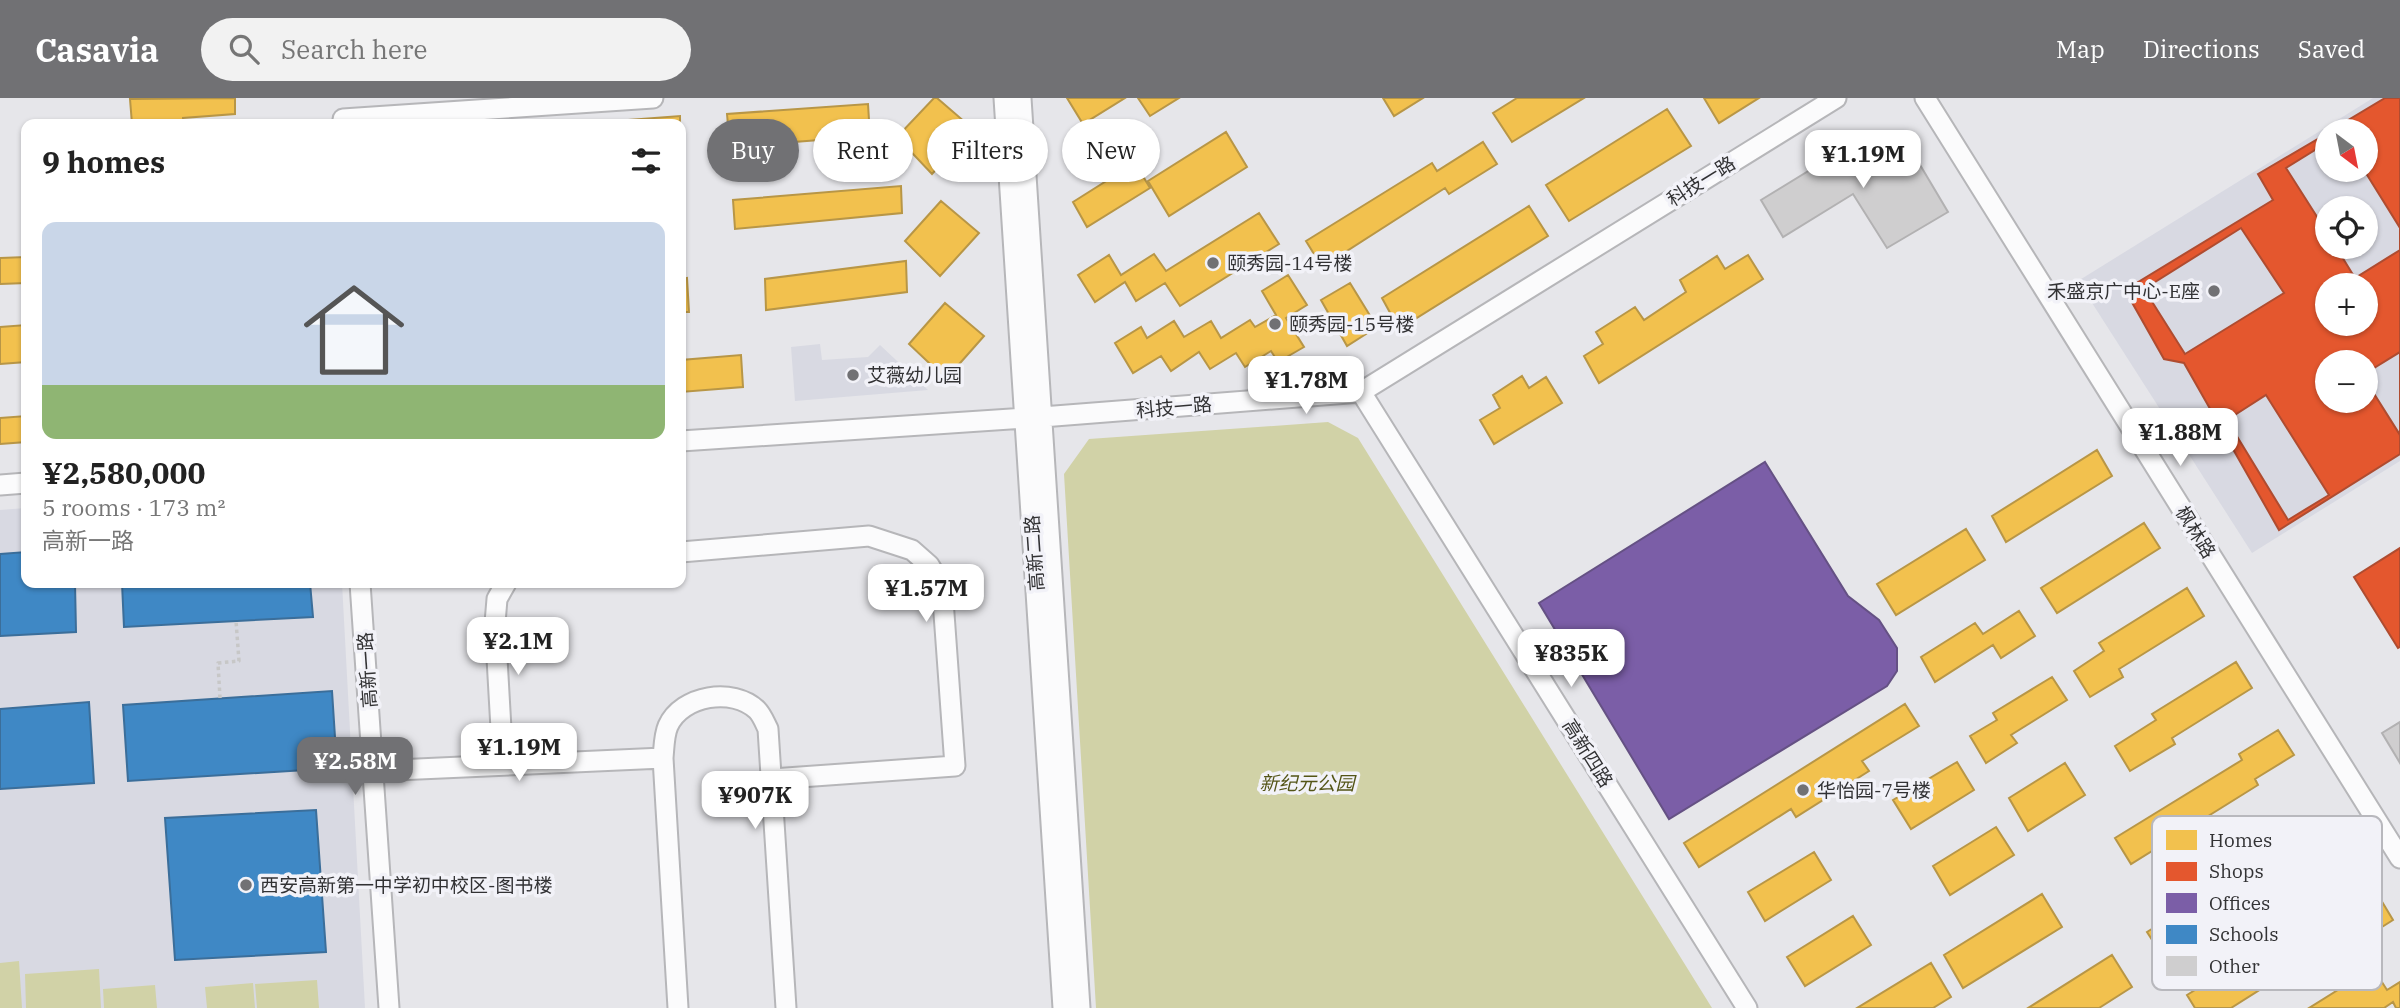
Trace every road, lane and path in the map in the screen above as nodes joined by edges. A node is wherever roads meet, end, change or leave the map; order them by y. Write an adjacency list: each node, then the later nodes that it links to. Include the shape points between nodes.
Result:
1 (653, 98): 6 (street)
2 (1004, 98): 8 (street, 高新二路)
3 (1021, 98): 8 (street, 高新二路)
4 (1836, 98): 7 (street, 科技一路)
5 (1925, 98): 21 (street, 枫林路)
6 (343, 119)
7 (1361, 392): 8 (street, 科技一路); 29 (street, 高新四路)
8 (1034, 418): 9 (street, 科技一路); 27 (street, 高新二路); 28 (street, 高新二路)
9 (686, 441)
10 (21, 483): 11 (street)
11 (0, 485)
12 (686, 552): 20 (street, via 869,536 912,550 942,586 955,766)
13 (360, 588): 19 (street, 高新一路)
14 (503, 588): 18 (street, via 497,599 495,623)
15 (236, 621): 16 (path, via 239,661 218,663)
16 (220, 698)
17 (663, 758): 18 (street); 20 (street, via 668,726 684,705 716,696 740,699 759,711 768,729); 25 (street)
18 (503, 764): 19 (street)
19 (374, 771): 24 (street, 高新一路)
20 (772, 779): 26 (street)
21 (2374, 816)
22 (2382, 829): 23 (street, 枫林路)
23 (2400, 858)
24 (389, 1008)
25 (678, 1008)
26 (786, 1008)
27 (1063, 1008)
28 (1080, 1008)
29 (1747, 1008)

